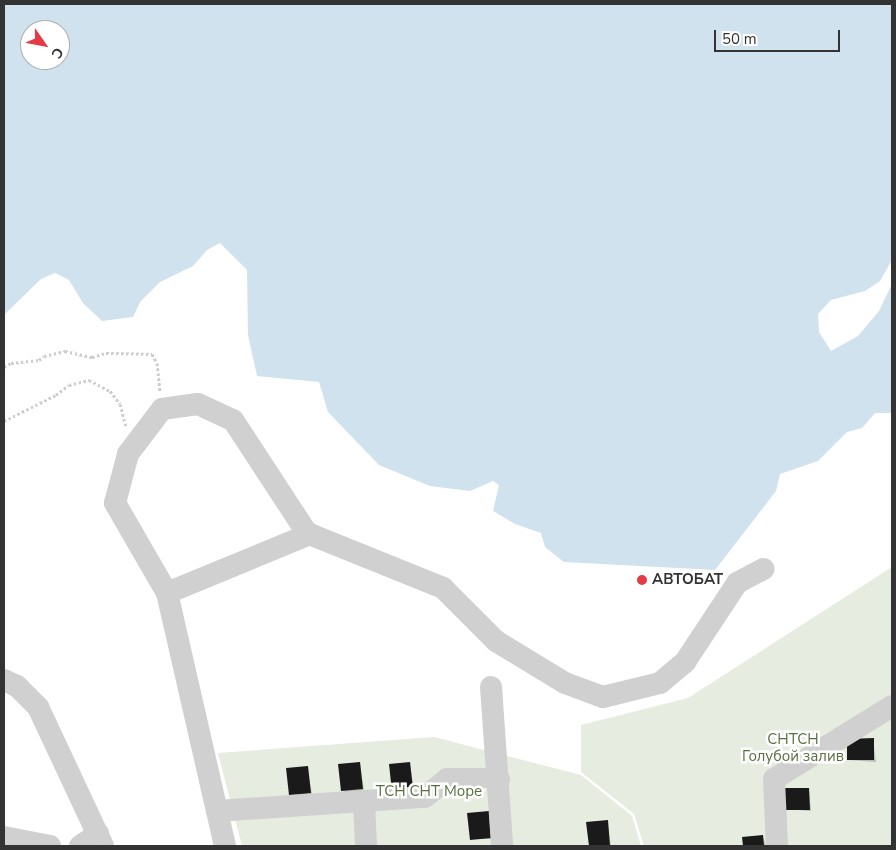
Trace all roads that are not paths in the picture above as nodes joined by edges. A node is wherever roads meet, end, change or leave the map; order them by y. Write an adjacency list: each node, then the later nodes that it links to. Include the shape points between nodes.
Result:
1 (310, 534): 2 (lane, via 444,588 496,641 565,684 603,697 660,683 685,662 737,583); 3 (lane); 3 (lane, via 233,420 198,404 162,409 128,454 114,503)
2 (763, 569)
3 (167, 593): 9 (lane)
4 (4, 680): 11 (lane, via 17,686 38,707)
5 (491, 687): 7 (lane)
6 (892, 706): 16 (lane, via 774,779)
7 (500, 778): 8 (lane, via 447,779 425,797); 15 (lane)
8 (364, 802): 9 (lane); 14 (lane)
9 (217, 811): 13 (lane)
10 (4, 837): 12 (lane)
11 (94, 842)
12 (50, 846)
13 (225, 846)
14 (366, 846)
15 (502, 846)
16 (777, 846)

